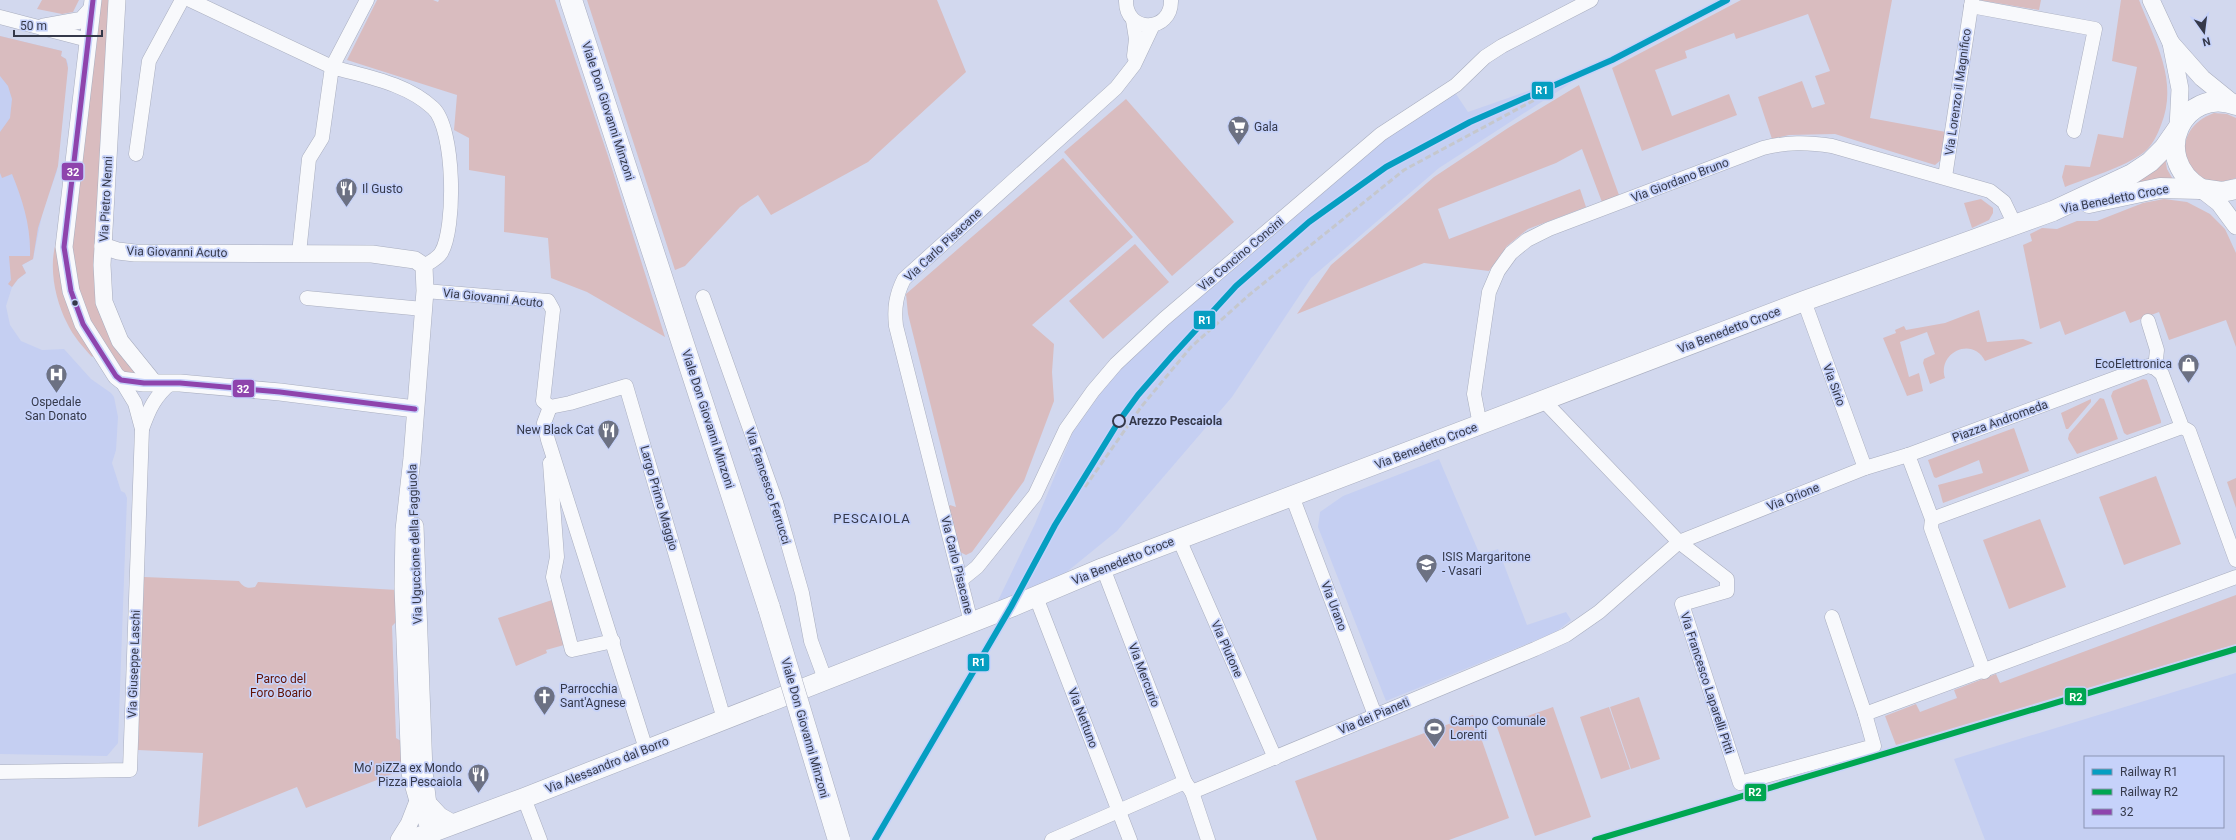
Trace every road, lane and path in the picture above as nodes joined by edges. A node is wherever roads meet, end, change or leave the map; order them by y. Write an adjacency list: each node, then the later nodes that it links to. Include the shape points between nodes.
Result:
1 (117, 0): 17 (street, Via Pietro Nenni)
2 (182, 0): 24 (street, via 149,61)
3 (190, 0): 20 (street)
4 (367, 0): 20 (street)
5 (572, 0): 83 (main road, Viale Don Giovanni Minzoni, bridge, via 769,608)
6 (1126, 0): 13 (street, via 1128,14)
7 (1591, 0): 60 (street, Via Concino Concini, via 1490,54 1456,85 1381,134 1164,319 1116,364 1093,391 1066,429 1035,495 977,567)
8 (2151, 0): 18 (street)
9 (1174, 2): 14 (street, via 1165,18)
10 (1971, 3): 23 (street, Via Lorenzo il Magnifico, via 2095,29); 25 (street, Via Lorenzo il Magnifico)
11 (92, 5): 15 (street, via 82,20); 16 (street)
12 (0, 17): 15 (street)
13 (1133, 20): 14 (street, via 1146,26); 19 (street, via 1136,39)
14 (1154, 25): 19 (street, Via Carlo Pisacane)
15 (43, 27): 16 (street)
16 (88, 40): 17 (street); 41 (street, via 64,247 71,291 83,324 116,376)
17 (113, 42): 31 (street, Via Pietro Nenni)
18 (2171, 43): 21 (street, via 2202,78); 22 (street, via 2180,89)
19 (1134, 65): 60 (street, Via Carlo Pisacane, via 1116,88 904,279 897,292 894,308 896,326)
20 (332, 68): 32 (street, via 322,138 309,158); 33 (street, via 404,87 434,109 447,136 451,166 451,199 447,234 441,253)
21 (2235, 105): 22 (main road, Via Benedetto Croce, via 2221,102 2202,106 2185,117)
22 (2178, 128): 26 (main road, Via Benedetto Croce, via 2174,145 2176,162 2191,182); 28 (main road, Via Benedetto Croce, via 2150,162 2132,174)
23 (2074, 131)
24 (136, 154)
25 (1945, 177): 29 (street, Via Giordano Bruno, via 1990,191 2004,202); 47 (street, Via Giordano Bruno, via 1832,146 1808,142 1783,143 1763,148 1527,240 1511,253 1488,292 1474,394)
26 (2201, 189): 27 (main road, Via Benedetto Croce, via 2222,192); 28 (main road, Via Benedetto Croce, via 2160,188); 30 (street, via 2219,203)
27 (2236, 189)
28 (2053, 211): 29 (main road, Via Benedetto Croce)
29 (2015, 225): 37 (main road, Via Benedetto Croce)
30 (2236, 226)
31 (103, 246): 32 (street, Via Giovanni Acuto, via 135,253); 42 (street, Via Pietro Nenni, via 104,302 120,342)
32 (299, 253): 33 (street, Via Giovanni Acuto, via 398,256 415,260)
33 (424, 266): 34 (street, Via Giovanni Acuto)
34 (426, 291): 38 (street, Via Giovanni Acuto); 45 (street, Via Giovanni Acuto, via 548,301 553,310 543,401)
35 (703, 296): 66 (street, Via Francesco Ferrucci, via 776,502 802,593 812,642)
36 (307, 298): 38 (street)
37 (1804, 301): 44 (main road, Via Benedetto Croce); 52 (street, Via Sirio)
38 (423, 309): 46 (street, Via Giovanni Acuto)
39 (2148, 321): 40 (street, via 2157,350)
40 (2155, 368): 48 (street, via 2162,374); 51 (street, Piazza Andromeda, via 2148,366)
41 (122, 380): 42 (street); 49 (street, Via Giuseppe Laschi, via 135,403)
42 (154, 383): 43 (street)
43 (171, 383): 46 (street, via 298,394); 49 (street, Via Giuseppe Laschi, via 151,404)
44 (1544, 401): 47 (main road, Via Benedetto Croce); 56 (street, Via Francesco Laparelli Pitti)
45 (550, 407): 50 (street, via 544,422); 70 (street, Largo Primo Maggio, via 626,386)
46 (415, 408): 76 (street, Via Uguccione della Faggiuola, via 404,530 403,587 409,760)
47 (1480, 425): 53 (main road, Via Benedetto Croce)
48 (2182, 427): 54 (street); 57 (street, via 2188,431 2193,443)
49 (142, 429): 73 (street, Via Giuseppe Laschi, via 130,770)
50 (548, 440): 64 (street); 64 (street, via 557,557 553,577 572,650)
51 (1908, 455): 52 (street, Via Orione); 54 (street)
52 (1865, 468): 56 (street, Via Orione)
53 (1292, 496): 55 (main road, Via Benedetto Croce); 69 (street, Via Urano)
54 (1932, 518): 65 (street, via 1931,528)
55 (1179, 539): 58 (main road, Via Benedetto Croce); 72 (street, Via Plutone)
56 (1679, 542): 68 (street, Via Francesco Laparelli Pitti, via 1727,579 1726,591 1682,604 1740,783 1874,746); 69 (street, Via dei Pianeti, via 1599,612 1566,635)
57 (2236, 560)
58 (1103, 568): 61 (main road, Via Benedetto Croce); 74 (street, Via Mercurio)
59 (2236, 577): 65 (street)
60 (961, 580): 63 (street, Via Carlo Pisacane)
61 (1036, 597): 63 (main road, Via Benedetto Croce); 77 (street, Via Nettuno)
62 (1832, 617): 68 (street)
63 (971, 622): 66 (main road, Via Benedetto Croce)
64 (613, 641): 71 (street)
65 (1984, 672): 68 (street)
66 (825, 679): 67 (main road, Via Benedetto Croce)
67 (802, 688): 70 (main road, Via Alessandro dal Borro)
68 (1865, 714)
69 (1375, 715): 72 (street, Via dei Pianeti)
70 (724, 719): 71 (main road, Via Alessandro dal Borro)
71 (646, 749): 75 (main road, Via Alessandro dal Borro)
72 (1275, 758): 74 (street, Via dei Pianeti)
73 (0, 772)
74 (1189, 787): 77 (street, Via dei Pianeti); 86 (street, Via Mercurio)
75 (524, 798): 78 (main road, Via Alessandro dal Borro); 82 (street)
76 (423, 802): 78 (street); 79 (street, Via Uguccione della Faggiuola); 80 (street)
77 (1119, 811): 84 (street, Via dei Pianeti); 85 (street, Via Nettuno)
78 (454, 824): 79 (main road, Via Alessandro dal Borro)
79 (432, 832): 81 (main road, Via Alessandro dal Borro)
80 (399, 840)
81 (411, 840)
82 (540, 840)
83 (839, 840)
84 (1052, 840)
85 (1130, 840)
86 (1208, 840)

